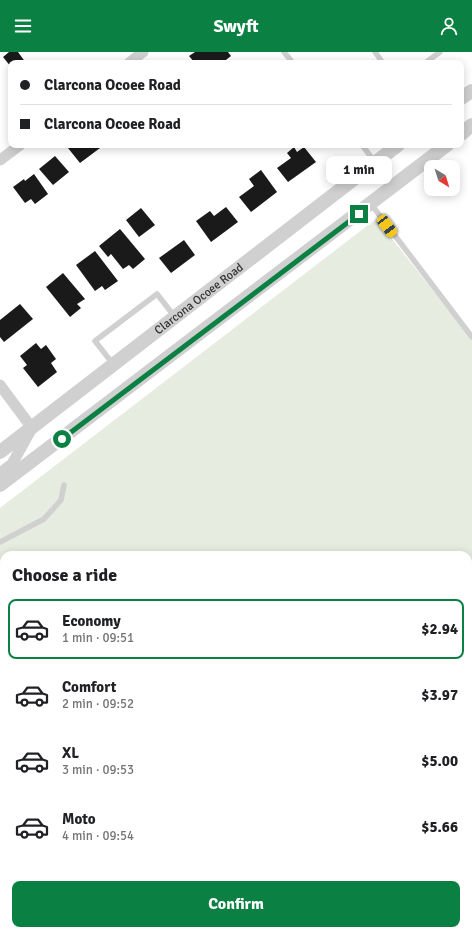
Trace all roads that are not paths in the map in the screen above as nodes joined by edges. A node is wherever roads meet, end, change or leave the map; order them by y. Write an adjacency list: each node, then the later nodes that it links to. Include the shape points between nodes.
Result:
1 (143, 52): 5 (street)
2 (284, 52): 6 (lane)
3 (375, 52): 7 (lane)
4 (440, 52): 8 (lane)
5 (133, 60)
6 (291, 60)
7 (382, 60)
8 (429, 60)
9 (16, 148): 13 (street)
10 (364, 148): 14 (lane)
11 (394, 148): 14 (street, Clarcona Ocoee Road)
12 (443, 148): 15 (street)
13 (0, 160)
14 (376, 162): 16 (street, Clarcona Ocoee Road)
15 (371, 204): 17 (lane); 24 (street)
16 (175, 317): 18 (street, Clarcona Ocoee Road); 18 (lane, via 157,294 95,341)
17 (472, 337)
18 (114, 365): 20 (street, Clarcona Ocoee Road)
19 (0, 385): 20 (street)
20 (32, 428): 21 (street, Clarcona Ocoee Road); 22 (street, via 12,464)
21 (0, 452)
22 (0, 473)
23 (64, 485): 25 (lane, via 61,500 44,519)
24 (0, 486)
25 (0, 542)

